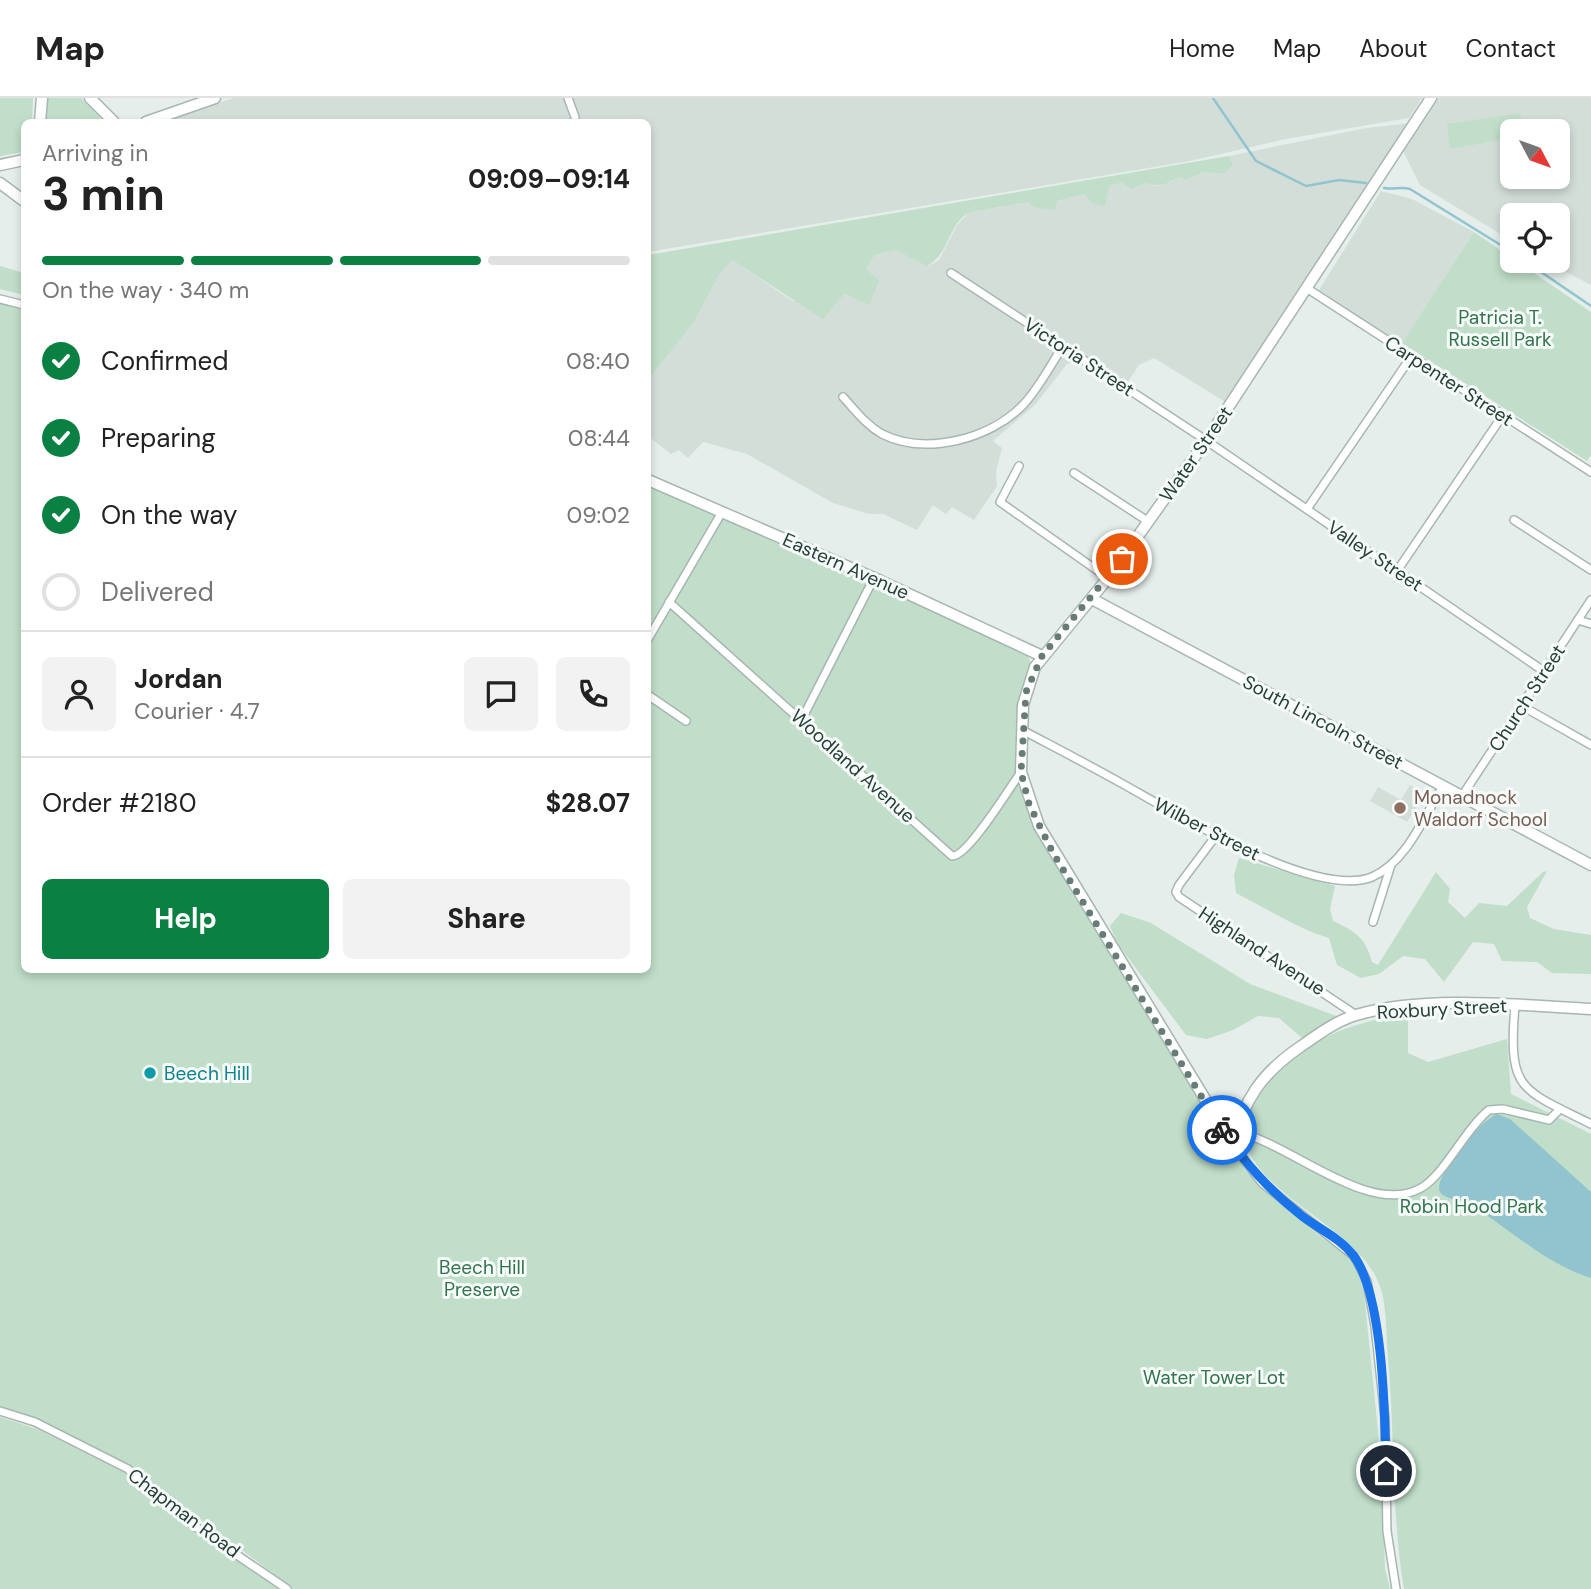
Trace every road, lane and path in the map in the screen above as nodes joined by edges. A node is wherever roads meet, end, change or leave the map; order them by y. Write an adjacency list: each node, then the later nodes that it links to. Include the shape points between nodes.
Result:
1 (42, 98): 7 (street)
2 (90, 98): 8 (street)
3 (215, 98): 9 (street)
4 (568, 98): 6 (street)
5 (1431, 98): 15 (street, Water Street)
6 (575, 117)
7 (40, 119)
8 (111, 119)
9 (155, 119)
10 (21, 161): 11 (street)
11 (0, 165)
12 (0, 183): 13 (street)
13 (21, 199)
14 (951, 273): 18 (street, Victoria Street)
15 (1308, 289): 19 (street, Carpenter Street); 22 (street, Water Street)
16 (0, 299): 17 (street)
17 (21, 304)
18 (1063, 346): 20 (street, via 1024,403 1008,418 953,440 929,444 893,439 869,425); 22 (street, Victoria Street)
19 (1411, 357): 21 (street, Carpenter Street); 27 (street)
20 (843, 397)
21 (1503, 415): 24 (street, Carpenter Street); 32 (street)
22 (1206, 441): 27 (street, Valley Street); 30 (street, Water Street)
23 (1018, 466): 34 (street, via 1000,502)
24 (1591, 472)
25 (1074, 473): 30 (street)
26 (651, 481): 28 (street, Eastern Avenue)
27 (1307, 509): 32 (street, Valley Street)
28 (722, 512): 33 (street, Eastern Avenue); 37 (street)
29 (1514, 520): 31 (street)
30 (1149, 522): 34 (street, Water Street)
31 (1591, 570)
32 (1397, 571): 42 (street, Valley Street)
33 (874, 578): 41 (street, Eastern Avenue); 45 (street)
34 (1108, 578): 35 (street, Water Street)
35 (1092, 599): 41 (street, Water Street); 50 (street, South Lincoln Street)
36 (1591, 600): 38 (street, Church Street)
37 (669, 602): 40 (street); 45 (street, Woodland Avenue)
38 (1578, 620): 39 (street); 42 (street, Church Street)
39 (1591, 624)
40 (651, 634)
41 (1042, 656): 47 (street, Water Street, via 1026,692)
42 (1545, 672): 44 (street, Church Street)
43 (651, 697): 46 (street)
44 (1522, 706): 48 (street); 51 (street, Church Street)
45 (802, 719): 49 (street, Woodland Avenue, via 956,858)
46 (686, 721)
47 (1023, 730): 49 (street, Water Street); 52 (street, Wilber Street)
48 (1591, 745)
49 (1021, 772): 62 (street, Water Street, via 1029,804 1053,853)
50 (1443, 786): 51 (street, South Lincoln Street); 53 (street, Wilber Street)
51 (1462, 796): 54 (street, South Lincoln Street)
52 (1214, 837): 53 (street, Wilber Street, via 1332,878 1359,880); 58 (street, Highland Avenue, via 1180,884 1178,897)
53 (1391, 865): 55 (street)
54 (1591, 866)
55 (1373, 922)
56 (1516, 1005): 57 (street, Roxbury Street); 58 (street, Roxbury Street, via 1418,1006); 59 (street, via 1518,1076 1534,1095)
57 (1591, 1009)
58 (1356, 1015): 61 (street, Roxbury Street, via 1316,1036 1263,1076 1247,1100)
59 (1560, 1109): 60 (street); 61 (street, via 1549,1120 1489,1110 1426,1184 1398,1195 1356,1186)
60 (1591, 1124)
61 (1236, 1132): 62 (street, Roxbury Street)
62 (1233, 1145): 65 (street, via 1262,1183 1354,1256 1367,1280 1385,1418 1387,1531)
63 (0, 1411): 64 (street, Chapman Road, via 35,1422 128,1469 190,1522)
64 (287, 1589)
65 (1396, 1589)

